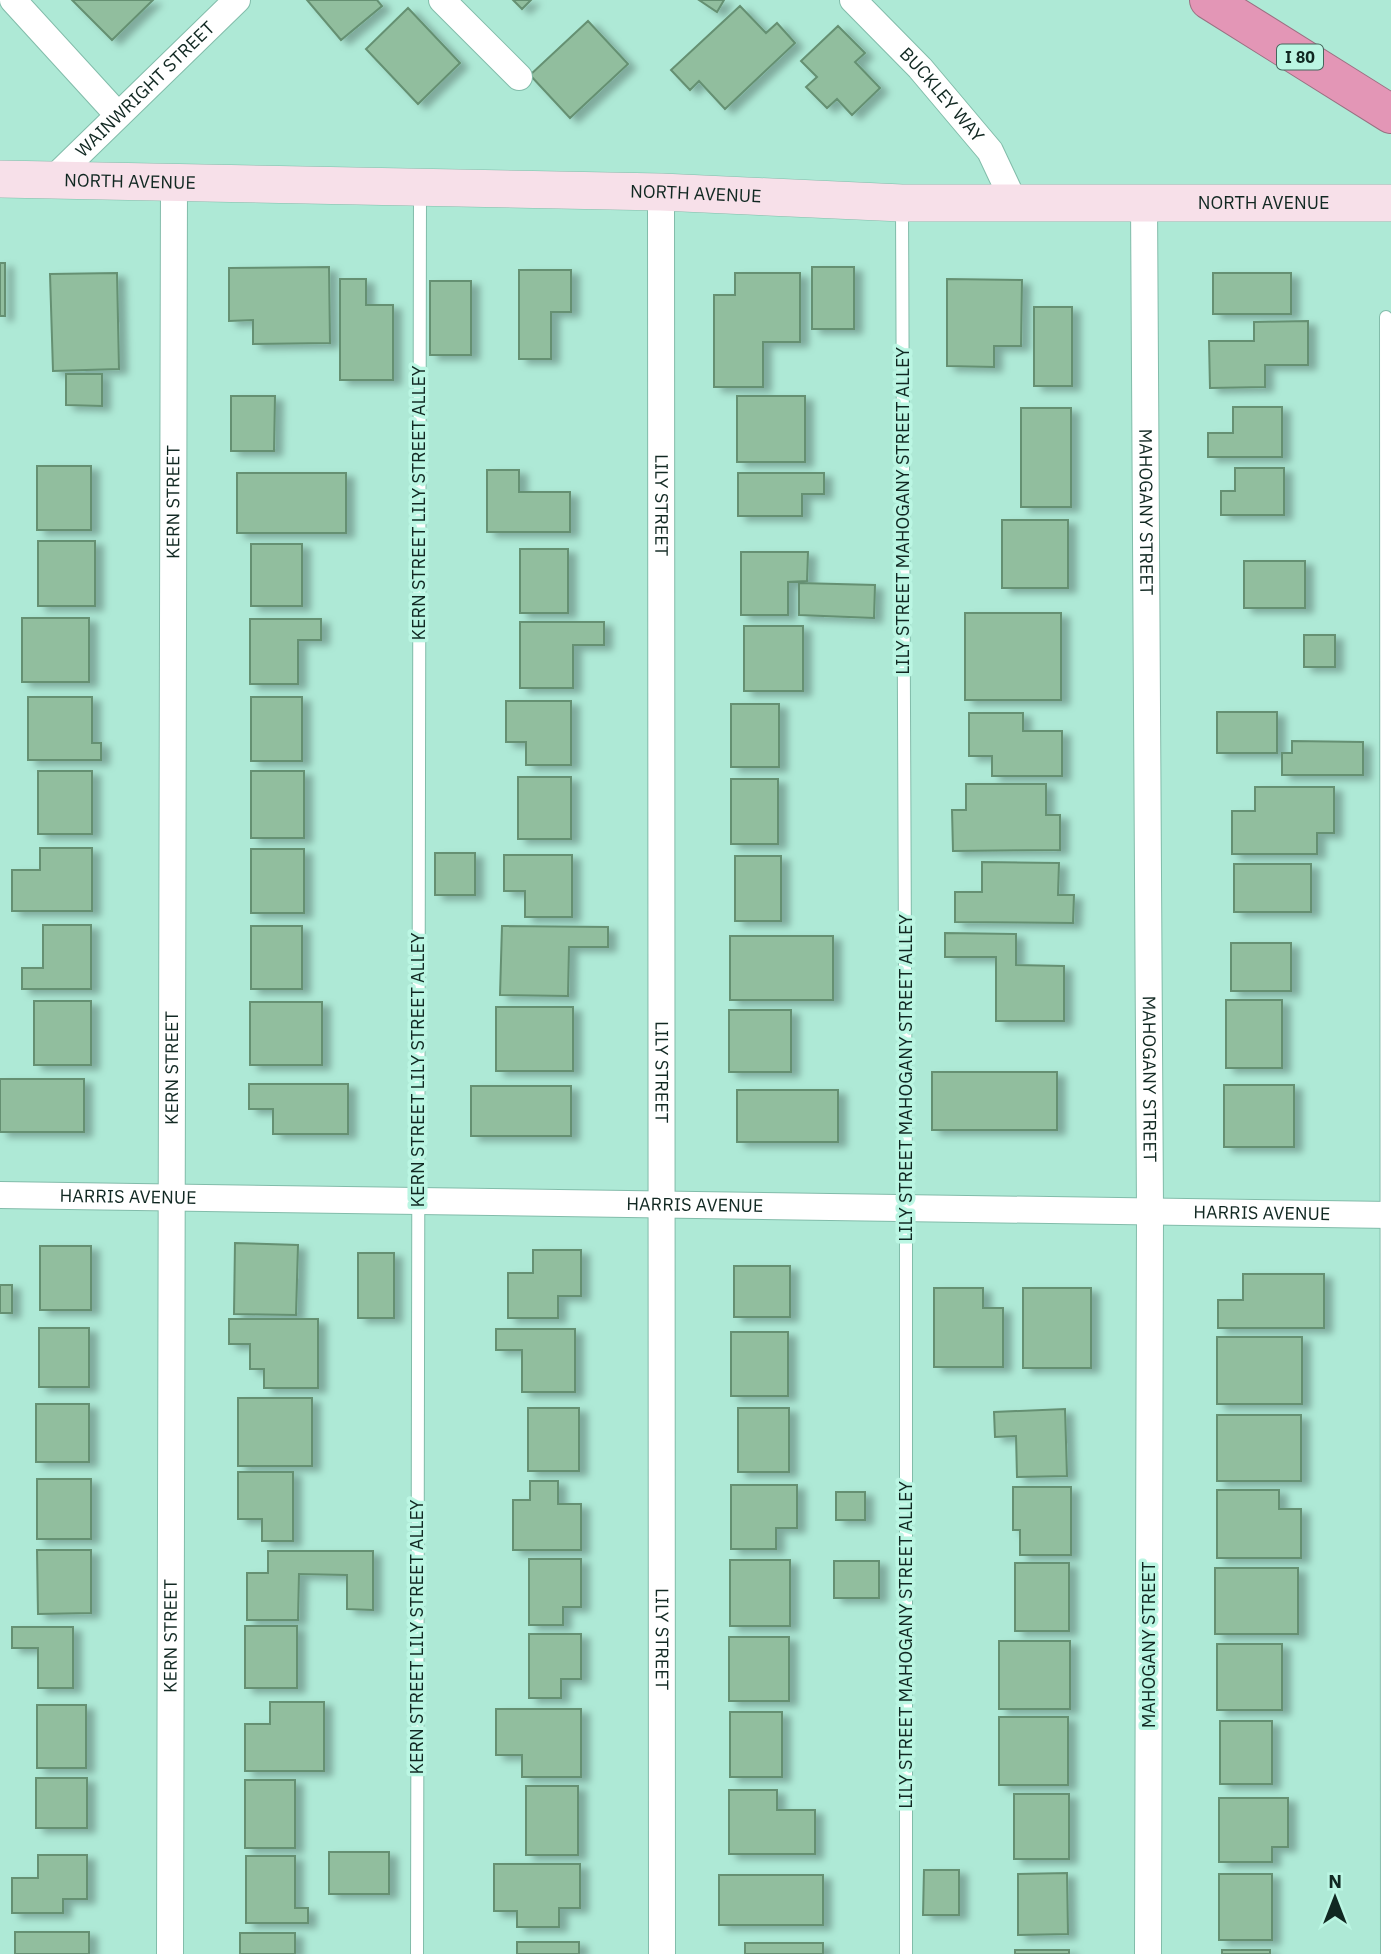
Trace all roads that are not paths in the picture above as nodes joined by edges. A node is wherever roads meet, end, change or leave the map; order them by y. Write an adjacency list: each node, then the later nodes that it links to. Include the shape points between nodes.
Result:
1 (13, 0): 8 (street)
2 (237, 0): 8 (street, WAINWRIGHT STREET)
3 (442, 0): 6 (street)
4 (853, 0): 14 (street, BUCKLEY WAY, via 920,68 990,152)
5 (1209, 0): 7 (highway, I 80)
6 (519, 77)
7 (1391, 114)
8 (118, 115): 10 (street, WAINWRIGHT STREET)
9 (0, 179): 10 (street, NORTH AVENUE)
10 (52, 180): 11 (street, NORTH AVENUE)
11 (174, 181): 12 (street, NORTH AVENUE); 20 (street, KERN STREET)
12 (420, 187): 13 (street, NORTH AVENUE); 21 (lane, KERN STREET LILY STREET ALLEY)
13 (661, 192): 16 (street, NORTH AVENUE); 22 (street, LILY STREET)
14 (1014, 202): 15 (street, NORTH AVENUE); 16 (street, NORTH AVENUE)
15 (1144, 202): 17 (street, NORTH AVENUE); 24 (street, MAHOGANY STREET)
16 (902, 203): 23 (lane, LILY STREET MAHOGANY STREET ALLEY)
17 (1391, 203)
18 (1386, 317): 25 (lane)
19 (0, 1195): 20 (street, HARRIS AVENUE)
20 (172, 1198): 21 (street, HARRIS AVENUE); 26 (street, KERN STREET)
21 (418, 1201): 22 (street, HARRIS AVENUE); 27 (lane, KERN STREET LILY STREET ALLEY)
22 (662, 1205): 23 (street, HARRIS AVENUE); 28 (street, LILY STREET)
23 (906, 1208): 24 (street, HARRIS AVENUE); 29 (lane, LILY STREET MAHOGANY STREET ALLEY)
24 (1150, 1211): 25 (street, HARRIS AVENUE); 30 (street, MAHOGANY STREET)
25 (1389, 1215): 31 (lane)
26 (170, 1954)
27 (417, 1954)
28 (662, 1954)
29 (906, 1954)
30 (1148, 1954)
31 (1387, 1954)

